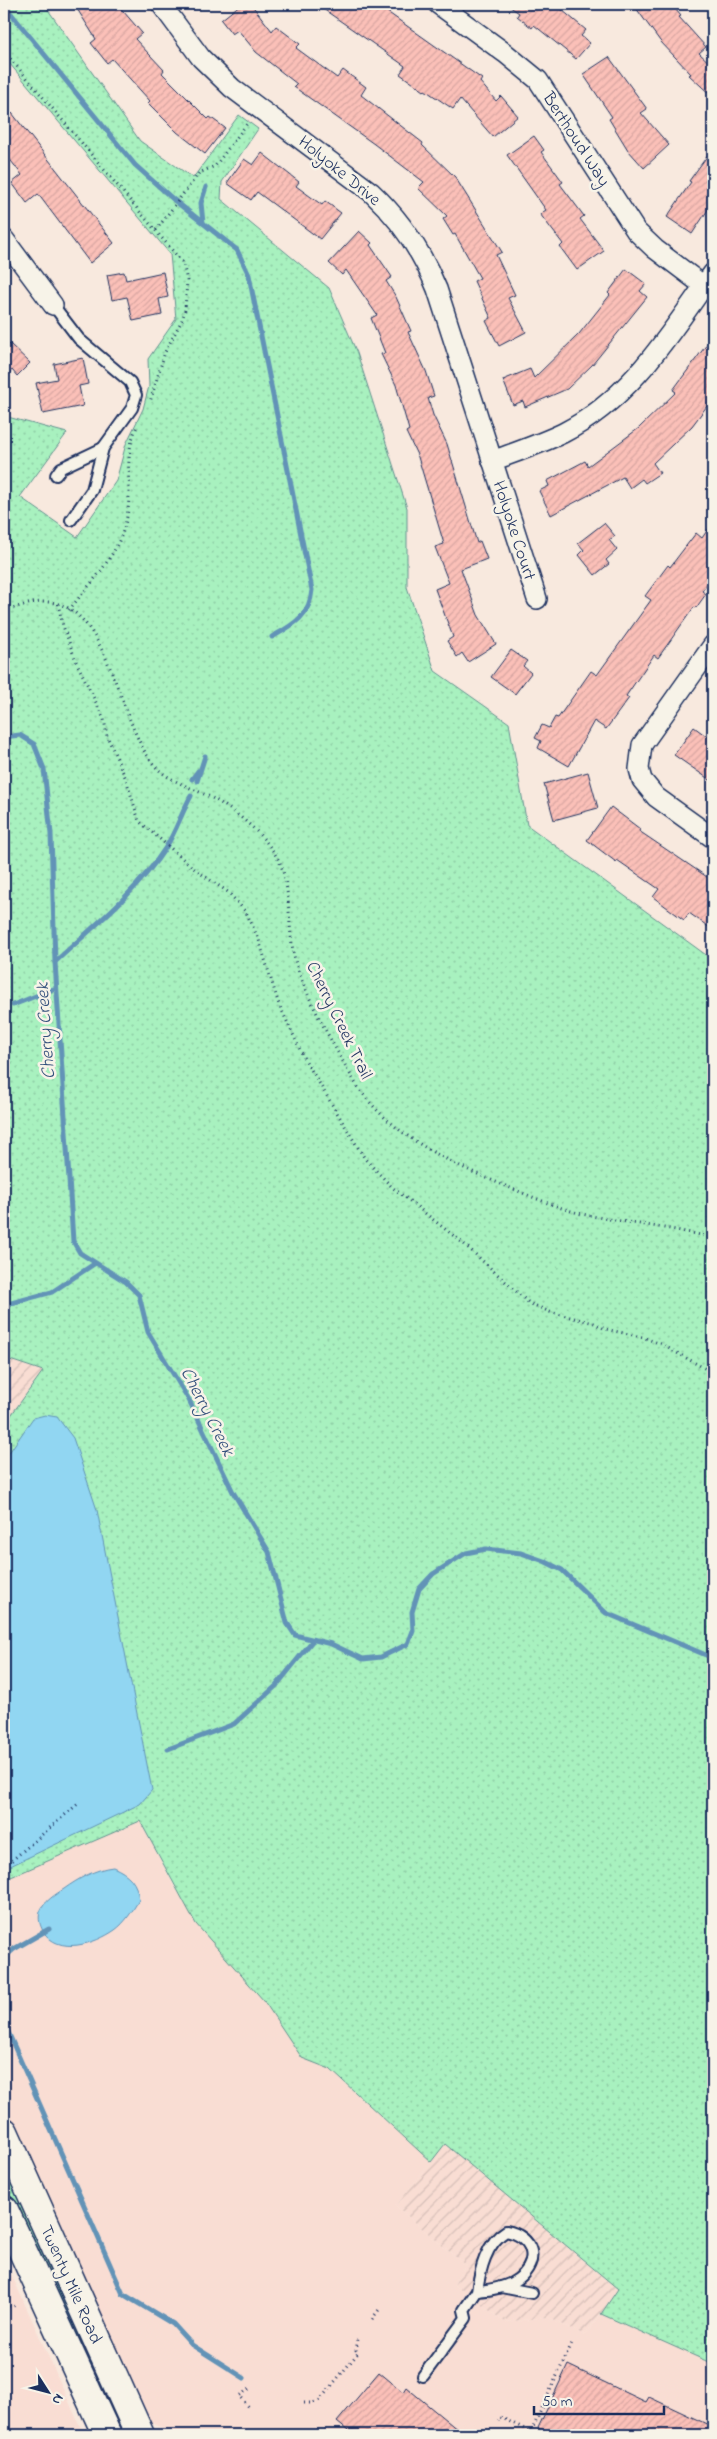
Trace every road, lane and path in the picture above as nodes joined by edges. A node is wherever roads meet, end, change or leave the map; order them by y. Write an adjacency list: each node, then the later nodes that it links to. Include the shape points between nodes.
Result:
1 (161, 4): 12 (street, Holyoke Drive, via 201,58 222,80 359,181 398,222 423,259 437,289)
2 (438, 4): 7 (street, Berthoud Way, via 538,80 636,231 655,249)
3 (4, 51): 5 (path)
4 (249, 120): 5 (path, via 216,166 199,173)
5 (156, 230): 9 (path, via 183,263 187,281 186,302 182,320 164,352)
6 (4, 239): 8 (street)
7 (709, 280): 12 (street, via 644,369 612,400 564,432)
8 (53, 305): 11 (lane, via 79,339 134,388 136,395 132,408)
9 (146, 409)
10 (142, 417): 17 (path, via 129,448 129,503 121,538)
11 (103, 448): 13 (lane, via 61,468); 14 (lane, via 92,490)
12 (492, 461): 15 (street, Holyoke Court)
13 (56, 475)
14 (71, 520)
15 (537, 599)
16 (58, 604): 17 (path, Cherry Creek Trail); 18 (path, Cherry Creek Trail, via 42,602); 22 (path, via 62,626 104,719 107,736 126,779 139,821 196,872 228,892 246,912 259,940 278,1002 304,1058 366,1159 392,1187 530,1302 550,1312 661,1344)
17 (69, 610): 21 (path, Cherry Creek Trail, via 92,632 102,649 142,746 153,764 171,779 224,805 259,834 274,853 282,868 290,939 299,972 346,1068 373,1107 428,1149 472,1172 526,1194 579,1213)
18 (4, 611)
19 (713, 645): 20 (street, via 642,745 639,768 642,780 656,797)
20 (713, 838)
21 (713, 1238)
22 (713, 1373)
23 (80, 1802): 24 (path)
24 (4, 1867)
25 (4, 2132): 43 (main road, Twenty Mile Road)
26 (4, 2210): 42 (main road, Twenty Mile Road)
27 (500, 2287): 28 (lane); 28 (lane, via 518,2279 531,2261 530,2248 522,2237 506,2231 499,2235 485,2258); 29 (lane)
28 (476, 2291): 36 (lane, via 464,2310 466,2318)
29 (532, 2293)
30 (4, 2305): 31 (path)
31 (16, 2305)
32 (381, 2307): 33 (path)
33 (372, 2319)
34 (358, 2339): 38 (path, via 358,2353 320,2400 313,2404)
35 (572, 2343): 40 (path, via 530,2432 500,2417)
36 (422, 2376)
37 (249, 2389): 39 (path, via 239,2396)
38 (304, 2403)
39 (249, 2406)
40 (498, 2421)
41 (271, 2430): 44 (path)
42 (107, 2435)
43 (140, 2435)
44 (265, 2435)

